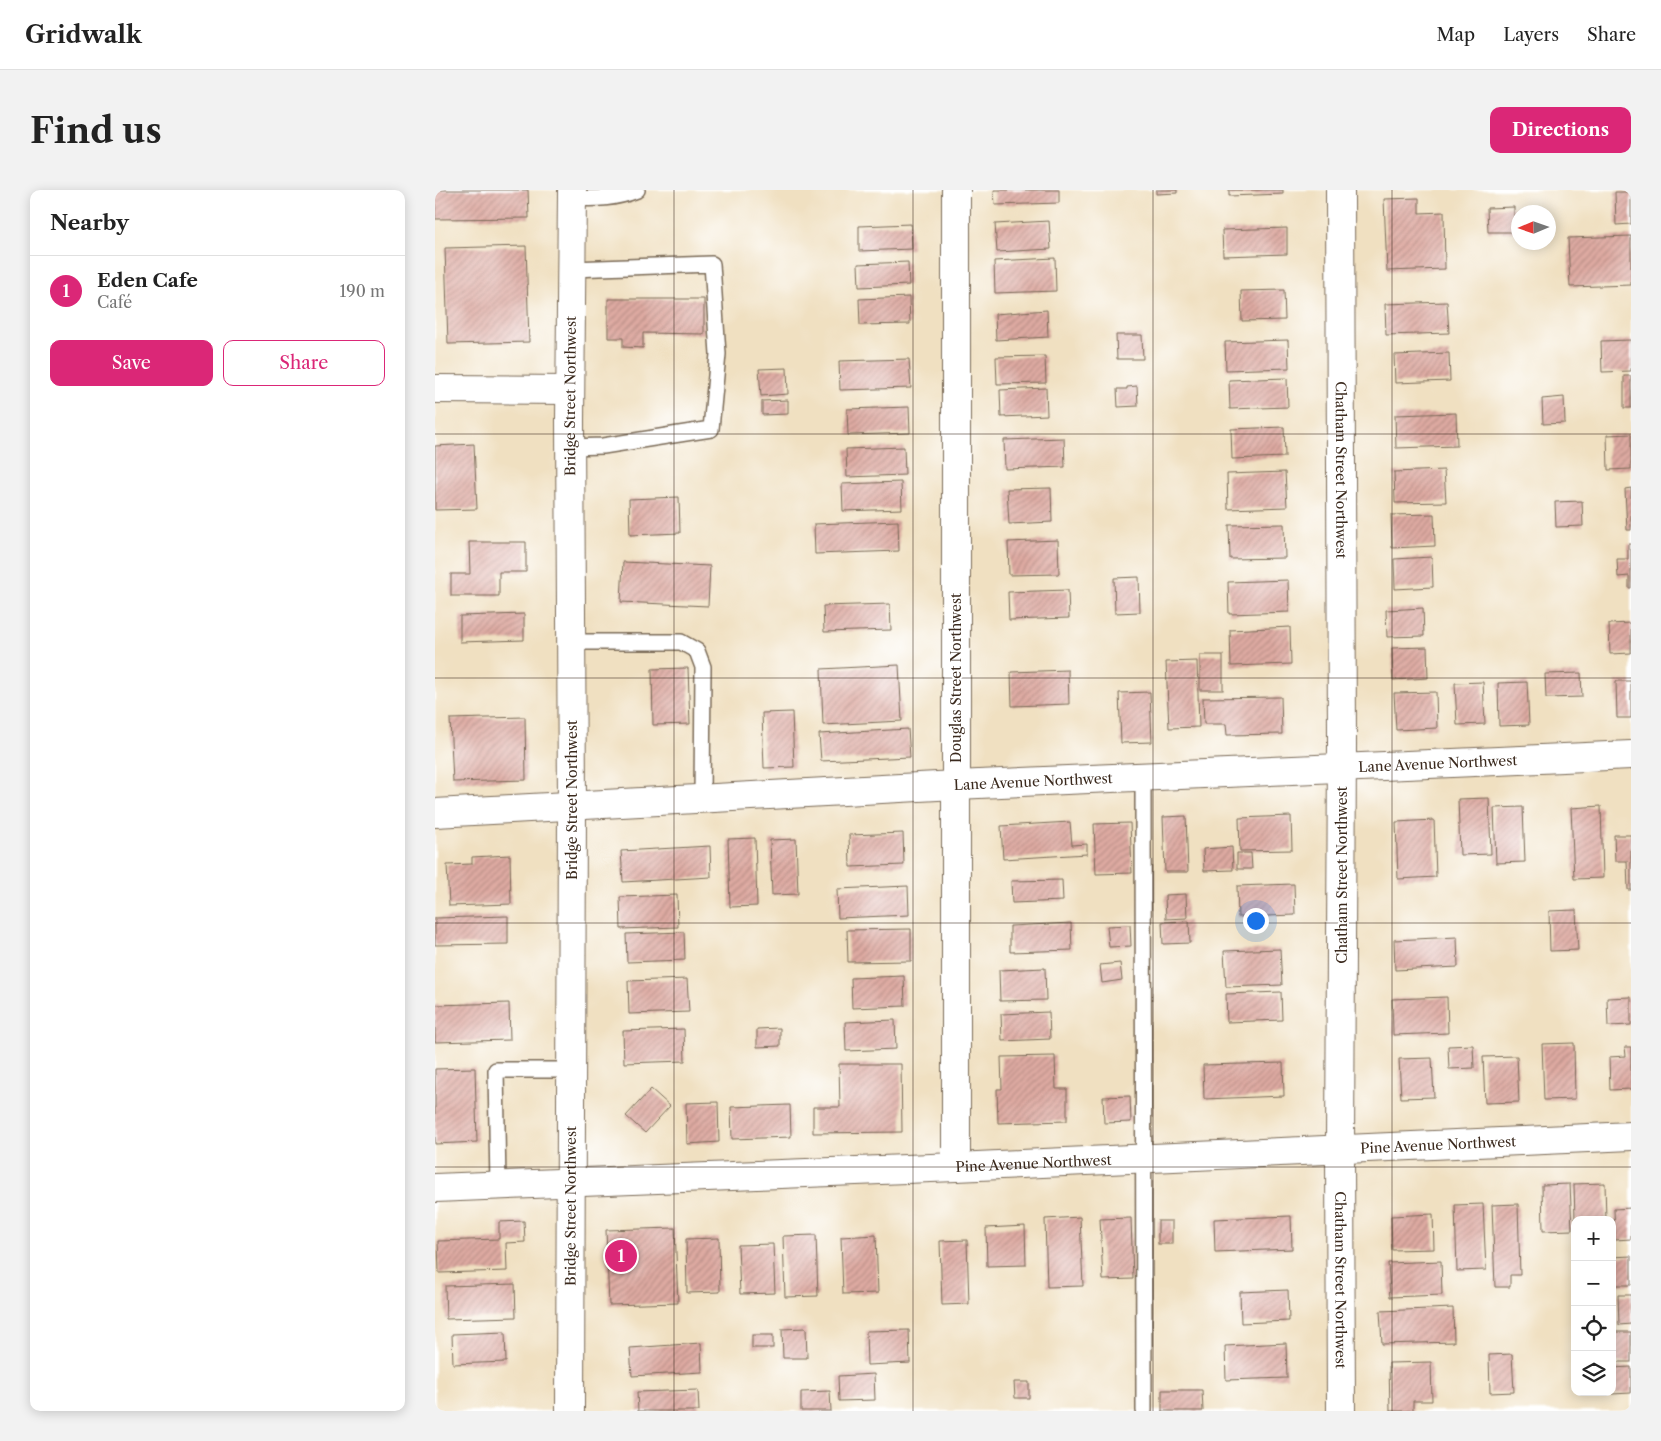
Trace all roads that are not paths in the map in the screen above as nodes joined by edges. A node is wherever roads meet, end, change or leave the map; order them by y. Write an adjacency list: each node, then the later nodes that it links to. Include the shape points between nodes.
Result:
1 (637, 190): 4 (lane, via 602,199)
2 (956, 190): 13 (street, Douglas Street Northwest)
3 (1340, 190): 11 (street, Chatham Street Northwest)
4 (572, 194): 5 (street, Bridge Street Northwest)
5 (571, 269): 7 (street, Bridge Street Northwest); 8 (lane, via 712,264 718,354 711,429 603,446)
6 (435, 388): 7 (street)
7 (570, 390): 8 (street, Bridge Street Northwest)
8 (570, 447): 9 (street, Bridge Street Northwest)
9 (571, 642): 14 (lane, via 681,642 697,651 703,667); 15 (street, Bridge Street Northwest)
10 (1631, 755): 11 (street, Lane Avenue Northwest)
11 (1342, 768): 12 (street, Lane Avenue Northwest); 19 (street, Chatham Street Northwest)
12 (1143, 777): 13 (street, Lane Avenue Northwest); 20 (lane)
13 (956, 785): 14 (street, Lane Avenue Northwest); 21 (street, Douglas Street Northwest)
14 (702, 799): 15 (street, Lane Avenue Northwest)
15 (572, 806): 16 (street, Lane Avenue Northwest); 17 (street, Bridge Street Northwest)
16 (435, 813)
17 (572, 1070): 22 (street, Bridge Street Northwest); 23 (lane, via 496,1070)
18 (1631, 1136): 19 (street, Pine Avenue Northwest)
19 (1340, 1149): 20 (street, Pine Avenue Northwest); 27 (street, Chatham Street Northwest)
20 (1145, 1158): 21 (street, Pine Avenue Northwest); 26 (lane)
21 (955, 1167): 22 (street, Pine Avenue Northwest)
22 (572, 1182): 23 (street, Pine Avenue Northwest); 25 (street, Bridge Street Northwest)
23 (498, 1185): 24 (street, Pine Avenue Northwest)
24 (435, 1188)
25 (570, 1411)
26 (1144, 1411)
27 (1341, 1411)

